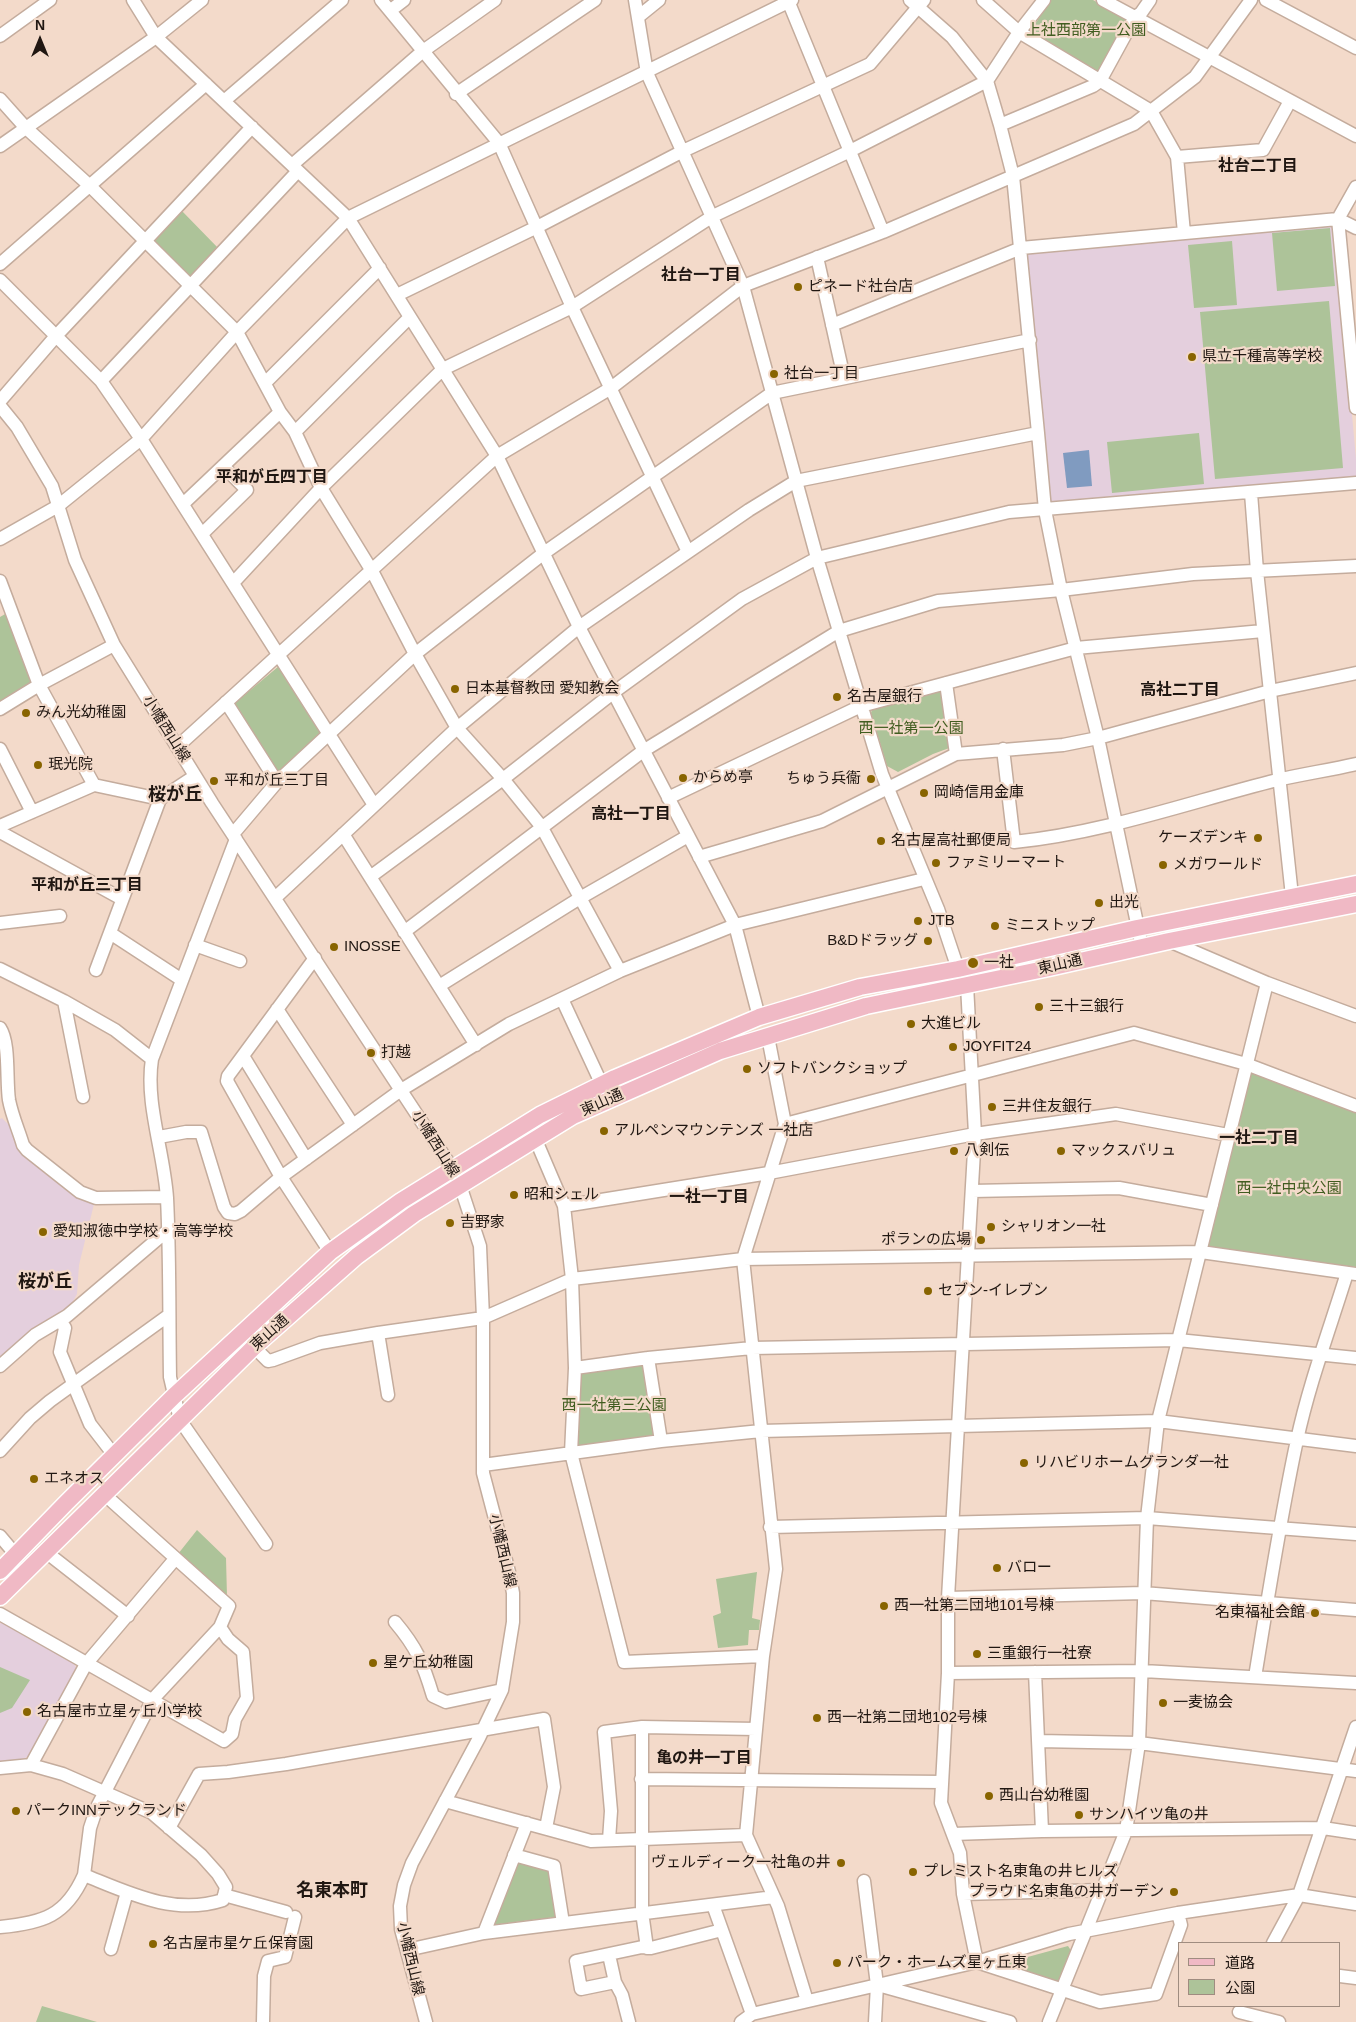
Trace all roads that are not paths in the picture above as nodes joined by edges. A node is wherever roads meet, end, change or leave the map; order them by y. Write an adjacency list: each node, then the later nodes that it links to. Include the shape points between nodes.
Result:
1 (50, 0): 23 (street)
2 (133, 0): 24 (street)
3 (202, 0): 24 (street)
4 (342, 0): 35 (street)
5 (381, 0): 19 (street)
6 (404, 0): 19 (street)
7 (494, 0): 26 (street)
8 (595, 0): 33 (street)
9 (635, 0): 20 (street)
10 (659, 0): 20 (street)
11 (983, 0): 22 (street)
12 (1044, 0): 22 (street)
13 (1103, 0): 21 (street)
14 (1150, 0): 21 (street)
15 (1251, 0): 27 (street)
16 (1266, 0): 25 (street)
17 (791, 1): 28 (street); 32 (street)
18 (917, 2): 30 (street, via 952,37); 32 (street, via 870,64)
19 (391, 10): 26 (street)
20 (638, 17): 28 (street)
21 (1135, 17): 27 (street); 29 (street)
22 (1019, 32): 29 (street); 30 (street)
23 (0, 36)
24 (156, 37): 31 (street); 39 (street)
25 (1356, 48)
26 (423, 51): 33 (street); 47 (street)
27 (1209, 58): 36 (street); 37 (street, via 1195,77)
28 (647, 73): 42 (street); 44 (street)
29 (1100, 80): 37 (street); 38 (street, via 1093,86)
30 (987, 81): 38 (street); 45 (street)
31 (206, 84): 35 (street); 49 (street)
32 (825, 86): 44 (street); 45 (street)
33 (456, 94): 42 (street)
34 (0, 99): 39 (street)
35 (224, 101): 40 (street)
36 (1290, 101): 41 (street); 46 (street, via 1263,150)
37 (1151, 111): 46 (street); 48 (street, via 1134,124)
38 (1000, 125): 48 (street)
39 (25, 127): 43 (street); 49 (street)
40 (252, 127): 47 (street); 58 (street)
41 (1356, 136)
42 (498, 143): 52 (street); 54 (street)
43 (0, 146)
44 (683, 151): 51 (street); 54 (street)
45 (850, 151): 51 (street); 56 (street)
46 (1177, 157): 57 (street)
47 (295, 168): 52 (street); 64 (street)
48 (1013, 176): 56 (street); 59 (street)
49 (90, 186): 58 (street); 61 (street)
50 (1356, 187): 53 (street)
51 (713, 216): 65 (street); 67 (street)
52 (348, 218): 62 (street); 70 (street)
53 (1338, 219): 55 (street); 57 (street); 81 (street)
54 (537, 226): 66 (street); 67 (street)
55 (1356, 228)
56 (883, 232): 60 (street)
57 (1184, 233): 59 (street)
58 (146, 242): 64 (street); 71 (street)
59 (1021, 248): 69 (street); 72 (street)
60 (817, 257): 65 (street); 69 (street)
61 (0, 264)
62 (380, 268): 66 (street); 76 (street)
63 (0, 280): 71 (street)
64 (190, 286): 70 (street); 75 (street)
65 (743, 286): 77 (street); 78 (street)
66 (396, 295): 68 (street)
67 (572, 307): 73 (street); 77 (street)
68 (410, 317): 73 (street); 83 (street)
69 (832, 325): 74 (street)
70 (237, 332): 76 (street); 85 (street)
71 (56, 336): 75 (street); 79 (street)
72 (1030, 340): 74 (street); 84 (street)
73 (443, 369): 86 (street); 91 (street)
74 (844, 378): 78 (street)
75 (101, 380): 85 (street)
76 (265, 383): 82 (street)
77 (612, 388): 86 (street); 88 (street)
78 (772, 393): 88 (street); 89 (street)
79 (0, 401)
80 (0, 406): 94 (street, 小幡西山線, via 47,476)
81 (1356, 408)
82 (280, 412): 83 (street); 87 (street)
83 (295, 432): 91 (street)
84 (1038, 433): 89 (street); 95 (street)
85 (141, 438): 93 (street); 94 (street)
86 (497, 456): 99 (street); 102 (street)
87 (223, 466): 93 (street); 96 (street, via 247,490)
88 (653, 476): 98 (street); 99 (street)
89 (796, 481): 98 (street); 100 (street)
90 (1356, 483): 92 (street)
91 (321, 488): 102 (street); 105 (street)
92 (1251, 493): 95 (street); 103 (street)
93 (183, 504): 96 (street)
94 (58, 506): 97 (street); 110 (street, 小幡西山線, via 75,560)
95 (1045, 510): 100 (street, via 1009,512); 106 (street)
96 (202, 534): 105 (street)
97 (0, 539)
98 (688, 552): 107 (street)
99 (544, 553): 107 (street); 113 (street)
100 (817, 558): 108 (street); 118 (street, via 742,599)
101 (1356, 566): 103 (street)
102 (372, 571): 112 (street); 113 (street)
103 (1257, 571): 106 (street, via 1193,574); 109 (street)
104 (0, 581): 116 (street)
105 (233, 584): 112 (street)
106 (1061, 590): 108 (street, via 938,601); 111 (street)
107 (579, 627): 118 (street); 122 (street)
108 (839, 631): 120 (street); 128 (street)
109 (1263, 631): 111 (street); 117 (street)
110 (114, 645): 116 (street); 125 (street, 小幡西山線)
111 (1076, 648): 115 (street); 124 (street)
112 (279, 654): 119 (street); 123 (street)
113 (415, 654): 122 (street); 123 (street)
114 (1356, 673): 117 (street)
115 (946, 683): 120 (street); 129 (street)
116 (39, 685): 121 (street); 135 (street)
117 (1270, 691): 124 (street); 133 (street)
118 (614, 692): 128 (street); 132 (street)
119 (226, 702): 125 (street); 134 (street)
120 (861, 706): 136 (street); 137 (street)
121 (0, 709)
122 (457, 728): 132 (street); 139 (street)
123 (329, 733): 134 (street); 139 (street)
124 (1098, 738): 127 (street, via 1063,745); 141 (street)
125 (177, 747): 131 (street, 小幡西山線)
126 (0, 749): 140 (street)
127 (1003, 749): 129 (street); 141 (street, via 1014,842)
128 (643, 751): 137 (street); 143 (street)
129 (956, 754): 136 (street)
130 (1356, 764): 133 (street)
131 (195, 776): 138 (street); 146 (street, 小幡西山線)
132 (503, 778): 143 (street); 149 (street)
133 (1279, 780): 141 (street); 152 (street)
134 (277, 782): 146 (street)
135 (94, 785): 138 (street); 140 (street)
136 (888, 788): 148 (street, via 822,821); 150 (street)
137 (668, 798): 147 (street)
138 (160, 799): 155 (street)
139 (374, 805): 145 (street)
140 (32, 812): 142 (street)
141 (1116, 824): 160 (street)
142 (0, 826)
143 (541, 826): 154 (street); 161 (street)
144 (0, 832): 155 (street)
145 (343, 834): 149 (street); 153 (street)
146 (234, 836): 153 (street, 小幡西山線); 164 (street)
147 (688, 836): 148 (street); 154 (street)
148 (699, 857): 159 (street)
149 (370, 877): 161 (street)
150 (924, 879): 159 (street); 169 (street)
151 (1356, 884): 152 (main road, 東山通)
152 (1292, 896): 160 (main road, 東山通)
153 (275, 898): 166 (street, 小幡西山線)
154 (580, 898): 171 (street); 175 (street)
155 (122, 899): 162 (street)
156 (1356, 904): 163 (main road, 東山通)
157 (60, 916): 158 (street)
158 (0, 923)
159 (735, 925): 171 (street); 180 (street)
160 (1138, 928): 165 (street); 169 (main road, 東山通)
161 (404, 932): 175 (street)
162 (110, 933): 170 (street); 172 (street)
163 (1169, 941): 165 (main road, 東山通); 173 (street)
164 (195, 945): 167 (street); 172 (street)
165 (1142, 947): 174 (main road, 東山通)
166 (314, 958): 178 (street); 189 (street, 小幡西山線)
167 (240, 961)
168 (0, 969): 177 (street)
169 (958, 969): 174 (street); 180 (main road, 東山通, via 860,987)
170 (96, 970)
171 (620, 971): 176 (street)
172 (182, 980): 185 (street)
173 (1267, 983): 179 (street); 186 (street)
174 (967, 985): 182 (main road, 東山通, via 866,1006); 187 (street)
175 (439, 986): 183 (street)
176 (562, 999): 183 (street, via 509,1024); 188 (street)
177 (64, 1001): 185 (street, via 115,1030); 190 (street)
178 (277, 1010): 184 (street); 193 (street)
179 (1356, 1016)
180 (759, 1017): 188 (main road, 東山通)
181 (0, 1028): 204 (street, via 5,1036 6,1083 10,1103 27,1150 89,1196)
182 (768, 1037): 192 (street); 197 (main road, 東山通, via 720,1051 573,1116)
183 (476, 1045): 189 (street)
184 (242, 1056): 198 (street); 201 (street, via 227,1082)
185 (152, 1059): 196 (street, via 150,1089)
186 (1246, 1064): 187 (street, via 1134,1033); 191 (street); 195 (street)
187 (971, 1076): 192 (street); 194 (street)
188 (602, 1085): 199 (main road, 東山通, via 540,1115)
189 (401, 1090): 193 (street); 199 (street, 小幡西山線)
190 (83, 1097)
191 (1356, 1106)
192 (785, 1124): 200 (street)
193 (353, 1125): 198 (street)
194 (975, 1134): 195 (street, via 1116,1114); 200 (street); 203 (street)
195 (1228, 1135): 205 (street)
196 (159, 1137): 201 (street, via 201,1132 228,1213 241,1211); 204 (street)
197 (535, 1138): 202 (main road, 東山通); 206 (street)
198 (306, 1159): 201 (street)
199 (452, 1168): 202 (street, 小幡西山線); 208 (main road, 東山通)
200 (769, 1173): 206 (street); 211 (street)
201 (281, 1177): 208 (street)
202 (460, 1185): 215 (street, 小幡西山線, via 480,1246); 220 (main road, 東山通, via 357,1256)
203 (972, 1191): 205 (street, via 1119,1188); 210 (street)
204 (167, 1198): 207 (street)
205 (1212, 1205): 209 (street)
206 (564, 1206): 213 (street)
207 (167, 1231): 214 (street); 216 (street)
208 (330, 1252): 228 (main road, 東山通)
209 (1201, 1252): 210 (street); 212 (street); 218 (street)
210 (969, 1254): 211 (street); 219 (street)
211 (743, 1259): 213 (street); 221 (street)
212 (1352, 1273): 222 (street)
213 (572, 1279): 215 (street); 226 (street)
214 (169, 1315): 227 (street); 228 (street, via 170,1377)
215 (483, 1318): 217 (street); 240 (street, 小幡西山線)
216 (60, 1320): 225 (street, via 35,1335); 227 (street, via 65,1328 60,1352)
217 (378, 1333): 220 (street, via 320,1343 268,1361); 229 (street)
218 (1178, 1340): 219 (street); 222 (street); 231 (street)
219 (962, 1344): 221 (street); 232 (street)
220 (254, 1347): 230 (main road, 東山通)
221 (752, 1348): 223 (street); 233 (street)
222 (1321, 1355): 224 (street); 234 (street)
223 (648, 1358): 226 (street); 235 (street)
224 (1356, 1358)
225 (0, 1366)
226 (575, 1368): 238 (street)
227 (74, 1384): 237 (street, via 30,1418); 239 (street, via 90,1424)
228 (174, 1396): 230 (street); 239 (main road, 東山通)
229 (388, 1396)
230 (180, 1420): 241 (main road, 東山通); 248 (street)
231 (1158, 1421): 232 (street); 234 (street); 242 (street)
232 (958, 1426): 233 (street); 243 (street)
233 (762, 1431): 235 (street); 244 (street)
234 (1297, 1439): 236 (street); 245 (street)
235 (661, 1441): 238 (street)
236 (1356, 1446)
237 (0, 1451)
238 (571, 1454): 240 (street); 262 (street, via 624,1662)
239 (114, 1456): 250 (main road, 東山通)
240 (483, 1465): 269 (street, 小幡西山線, via 513,1593 513,1622)
241 (105, 1495): 249 (main road, 東山通); 251 (street)
242 (1147, 1518): 243 (street); 245 (street); 253 (street)
243 (952, 1522): 244 (street); 255 (street)
244 (770, 1527): 262 (street, via 776,1569)
245 (1280, 1528): 246 (street); 256 (street)
246 (1356, 1534)
247 (0, 1536): 250 (street)
248 (266, 1544)
249 (46, 1552): 254 (main road, 東山通); 259 (street)
250 (16, 1555): 252 (main road, 東山通)
251 (175, 1559): 259 (street); 261 (street, via 229,1606)
252 (0, 1571)
253 (1143, 1593): 255 (street); 256 (street); 264 (street)
254 (0, 1596)
255 (948, 1598): 266 (street)
256 (1267, 1603): 257 (street); 267 (street)
257 (1356, 1610)
258 (0, 1614): 263 (street)
259 (128, 1616): 263 (street)
260 (395, 1622): 269 (street, via 412,1642 423,1663 433,1696 446,1702)
261 (220, 1627): 270 (street); 270 (street, via 243,1652 247,1698 235,1719 232,1734 224,1741)
262 (763, 1656): 273 (street)
263 (86, 1664): 270 (street); 277 (street)
264 (1143, 1671): 265 (street); 267 (street); 276 (street)
265 (1035, 1672): 266 (street); 275 (street)
266 (948, 1673): 283 (street)
267 (1256, 1677): 268 (street)
268 (1356, 1683)
269 (502, 1690): 274 (street, 小幡西山線)
270 (153, 1699): 284 (street)
271 (1356, 1726): 279 (street)
272 (642, 1727): 273 (street); 281 (street); 295 (street, via 604,1732)
273 (756, 1729): 282 (street)
274 (483, 1730): 285 (street, 小幡西山線); 287 (street, via 286,1764 199,1774); 288 (street, via 544,1719 554,1787)
275 (1039, 1741): 276 (street); 290 (street)
276 (1139, 1743): 279 (street); 291 (street)
277 (31, 1765): 278 (street); 284 (street, via 64,1774)
278 (0, 1768)
279 (1340, 1770): 280 (street); 289 (street)
280 (1356, 1771)
281 (642, 1779): 282 (street); 296 (street)
282 (752, 1780): 283 (street); 294 (street)
283 (942, 1782): 293 (street, via 941,1803)
284 (105, 1793): 287 (street, via 152,1813); 298 (street, via 90,1828)
285 (445, 1801): 286 (street); 318 (street, 小幡西山線, via 412,1863 404,1886 400,1906 401,1929)
286 (527, 1823): 288 (street); 297 (street)
287 (170, 1828): 302 (street, via 218,1874 226,1887)
288 (546, 1828): 295 (street, via 591,1840)
289 (1323, 1828): 291 (street); 292 (street); 304 (street)
290 (1042, 1831): 291 (street); 293 (street)
291 (1126, 1831): 300 (street)
292 (1356, 1833)
293 (953, 1834): 303 (street, via 960,1853)
294 (746, 1835): 296 (street); 305 (street)
295 (609, 1840): 296 (street)
296 (641, 1840): 308 (street)
297 (514, 1855): 310 (street, via 554,1866); 314 (street)
298 (84, 1875): 301 (street); 311 (street, via 65,1906 38,1921)
299 (864, 1880): 324 (street)
300 (1102, 1890): 303 (street); 313 (street)
301 (127, 1892): 302 (street, via 160,1904 179,1905 212,1904 223,1900); 317 (street)
302 (224, 1894): 329 (street, via 291,1914 285,1957 268,1961 264,1976)
303 (963, 1894): 320 (street)
304 (1299, 1894): 306 (street); 309 (street); 315 (street)
305 (774, 1896): 307 (street); 326 (street)
306 (1356, 1904)
307 (713, 1905): 308 (street); 312 (street)
308 (642, 1912): 310 (street); 316 (street)
309 (1178, 1914): 313 (street); 325 (street, via 1181,1925 1156,1994 1100,2002)
310 (562, 1923): 314 (street)
311 (0, 1927)
312 (722, 1930): 316 (street); 328 (street)
313 (1087, 1930): 320 (street); 325 (street)
314 (484, 1933): 318 (street)
315 (1274, 1942)
316 (647, 1948): 319 (street)
317 (111, 1949)
318 (407, 1950): 330 (street, 小幡西山線)
319 (609, 1955): 323 (street); 323 (street, via 576,1961 581,1989)
320 (977, 1962): 324 (street); 325 (street)
321 (1341, 1976): 322 (street)
322 (1356, 1978)
323 (614, 1982): 331 (street, via 622,1995)
324 (877, 1985): 326 (street); 332 (street); 333 (street)
325 (1062, 1989): 334 (street)
326 (807, 2001): 328 (street)
327 (1238, 2013): 335 (street)
328 (746, 2018)
329 (263, 2022)
330 (426, 2022)
331 (629, 2022)
332 (875, 2022)
333 (1010, 2022)
334 (1049, 2022)
335 (1280, 2022)

